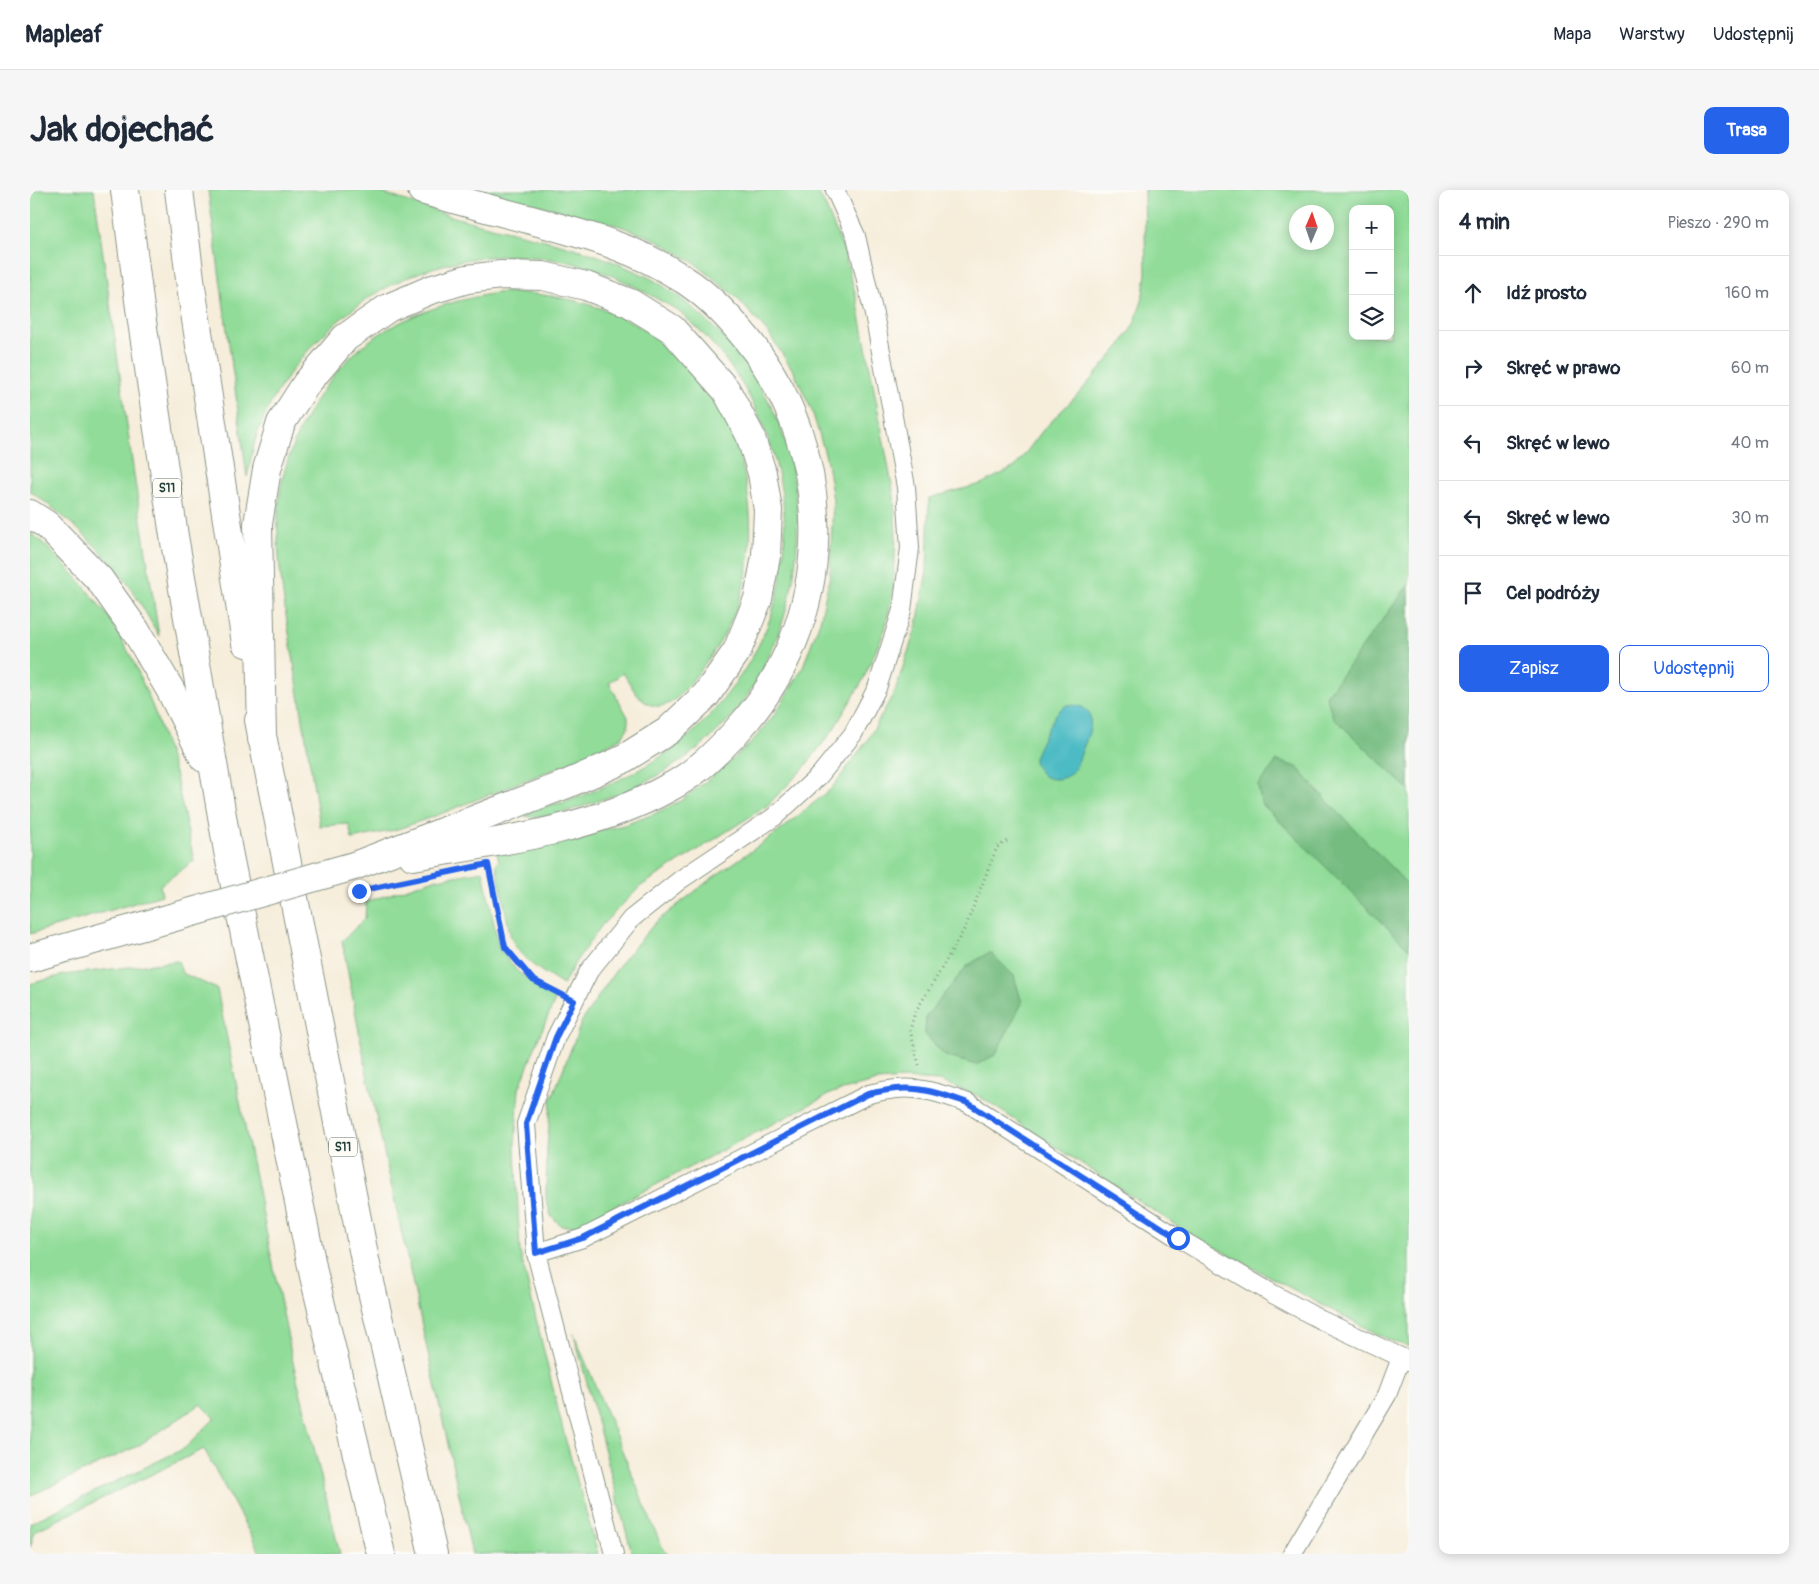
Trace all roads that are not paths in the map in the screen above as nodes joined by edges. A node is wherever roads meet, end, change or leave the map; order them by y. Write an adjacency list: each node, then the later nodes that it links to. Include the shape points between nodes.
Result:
1 (125, 190): 7 (highway, S11, via 172,526)
2 (179, 190): 6 (highway, S11)
3 (422, 190): 8 (highway, via 632,251 684,280 728,316 762,358 789,406 804,449 814,496 816,542 810,589 797,633 778,674 751,716 710,759 669,788 612,813 522,838)
4 (835, 190): 10 (lane, via 856,236 906,487 910,548 902,610 877,688 853,734 819,776 774,818 680,880 631,919 588,971 556,1037 526,1124)
5 (30, 514): 7 (highway, via 46,525 100,580 121,609 171,691)
6 (262, 739): 8 (highway, via 258,524 268,469 281,423 306,384 345,338 388,308 430,290 467,279 501,275 543,276 586,286 630,303 655,318 672,329 726,390 750,435 762,473 768,510 766,556 758,598 737,651 706,695 668,731 620,761); 13 (highway, S11, via 366,1265)
7 (217, 785): 12 (highway, S11, via 314,1276)
8 (354, 866): 9 (highway, bridge)
9 (30, 958)
10 (536, 1253): 11 (lane, via 583,1238 868,1094 897,1089 923,1090 968,1103 1178,1238 1273,1294); 14 (lane)
11 (1405, 1360): 15 (lane)
12 (381, 1554)
13 (433, 1554)
14 (614, 1554)
15 (1292, 1554)

